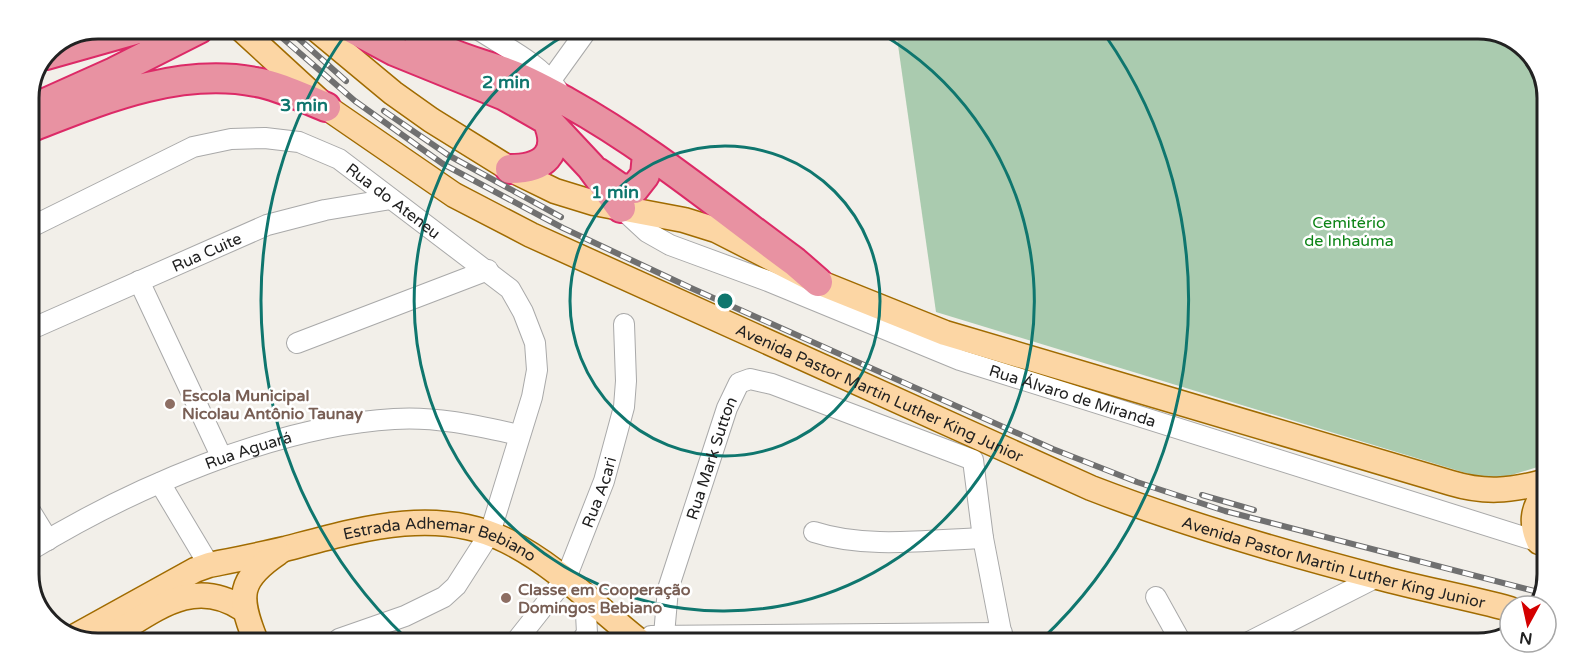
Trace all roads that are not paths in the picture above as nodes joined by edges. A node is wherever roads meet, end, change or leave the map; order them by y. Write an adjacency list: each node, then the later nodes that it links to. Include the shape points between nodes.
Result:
1 (103, 39): 12 (highway)
2 (153, 39): 15 (highway)
3 (179, 39): 17 (highway)
4 (251, 39): 18 (main road, Avenida Pastor Martin Luther King Junior)
5 (328, 39): 22 (main road, via 393,93)
6 (372, 39): 13 (highway)
7 (391, 39): 13 (highway)
8 (426, 39): 14 (highway, via 457,58)
9 (456, 39): 14 (highway)
10 (488, 39): 16 (street)
11 (583, 39): 16 (street)
12 (64, 50)
13 (437, 69): 16 (highway, via 505,96)
14 (506, 72): 16 (highway)
15 (40, 91)
16 (555, 101): 20 (highway); 21 (highway); 22 (highway, via 548,157 534,167)
17 (39, 106)
18 (326, 107): 19 (highway, via 258,82 194,79 143,88); 47 (main road, Avenida Pastor Martin Luther King Junior, via 454,195 531,235 1091,488 1205,528)
19 (39, 124)
20 (647, 153): 21 (highway, via 645,175 634,189 614,185); 28 (highway)
21 (591, 167): 24 (highway)
22 (510, 169): 24 (main road, via 555,191)
23 (391, 199): 25 (street, Rua do Ateneu, via 339,159 299,142 231,139 183,152); 26 (street, Rua do Ateneu); 27 (street, Rua Cuite, via 293,216)
24 (621, 208): 28 (main road, via 716,230); 43 (street, Rua Álvaro de Miranda, via 647,232 670,245 960,360)
25 (39, 223)
26 (488, 270): 31 (street); 32 (street, Rua do Ateneu, via 510,290 536,343 537,370)
27 (139, 281): 30 (street, Rua Cuite); 33 (street)
28 (818, 282): 35 (main road, via 945,333 1473,490 1511,490)
29 (624, 324): 48 (street, Rua Acari, via 624,407 604,481)
30 (39, 326)
31 (297, 343)
32 (519, 435): 33 (street, Rua Aguará, via 437,419 393,419 340,426); 39 (street, Rua do Ateneu)
33 (222, 458): 34 (street, Rua Aguará)
34 (160, 483): 42 (street, Rua Aguará); 46 (street)
35 (1537, 484)
36 (1537, 504): 40 (main road, via 1533,518)
37 (39, 525): 42 (street)
38 (814, 532): 41 (street, via 844,540 869,541)
39 (490, 533): 45 (main road, Estrada Adhemar Bebiano, via 452,524 403,524 354,531); 48 (main road, Estrada Adhemar Bebiano); 56 (street, Rua do Ateneu, via 444,597)
40 (1537, 536)
41 (983, 538): 60 (street, Rua Mark Sutton, via 973,460 750,379 740,383 727,408 668,589); 61 (street)
42 (48, 540): 44 (street, Rua Aguará)
43 (1537, 542)
44 (39, 545)
45 (283, 549): 46 (main road, Estrada Adhemar Bebiano); 52 (main road, Estrada Adhemar Bebiano, via 252,574)
46 (208, 565): 53 (main road, Estrada Adhemar Bebiano)
47 (1377, 577): 51 (main road, Avenida Pastor Martin Luther King Junior); 63 (street)
48 (566, 578): 50 (main road, Estrada Adhemar Bebiano); 57 (street, Rua Acari)
49 (1156, 597): 62 (street)
50 (594, 603): 58 (street, via 586,614); 59 (main road, Estrada Adhemar Bebiano)
51 (1498, 606)
52 (243, 609): 54 (main road, via 220,596 189,595); 55 (main road)
53 (84, 631)
54 (117, 633)
55 (253, 633)
56 (356, 633)
57 (523, 633)
58 (587, 633)
59 (629, 633)
60 (674, 633)
61 (1001, 633)
62 (1176, 633)
63 (1267, 633)

